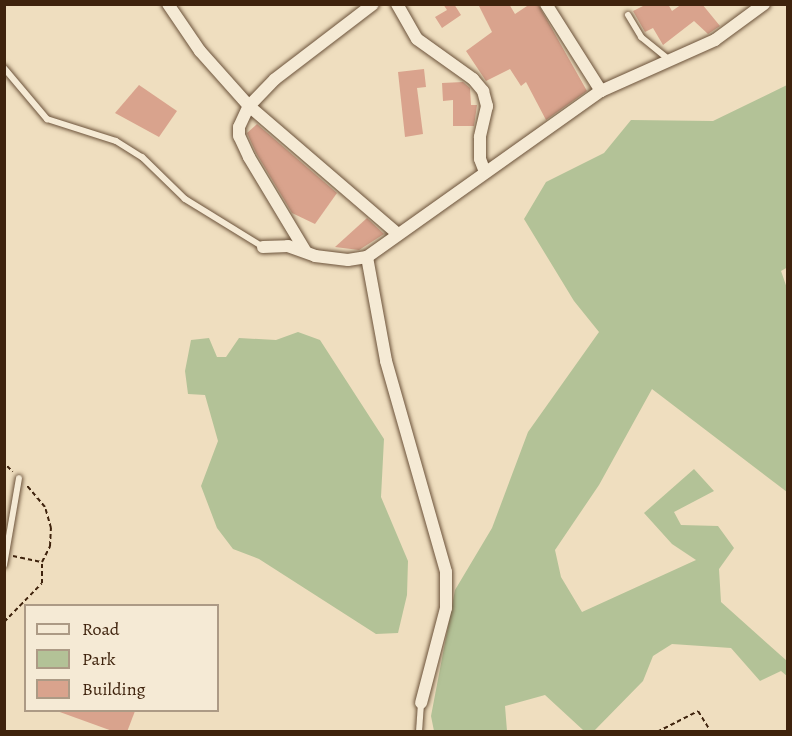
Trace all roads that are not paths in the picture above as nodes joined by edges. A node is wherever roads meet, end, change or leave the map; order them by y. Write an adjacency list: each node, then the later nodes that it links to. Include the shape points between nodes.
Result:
1 (168, 4): 10 (street, via 200,51)
2 (374, 4): 10 (street, via 275,79)
3 (397, 4): 11 (street, via 417,39 473,79 483,91 487,106 480,159)
4 (546, 4): 9 (street)
5 (764, 4): 7 (street, via 715,40)
6 (628, 15): 7 (lane, via 641,37)
7 (669, 60): 9 (street)
8 (4, 68): 13 (lane, via 47,119 116,141 142,157 185,199)
9 (601, 91): 11 (street)
10 (249, 106): 12 (street); 14 (street, via 239,136)
11 (485, 172): 12 (street)
12 (398, 234): 15 (street)
13 (263, 247): 14 (street, via 288,246)
14 (306, 252): 15 (street, via 348,260)
15 (367, 257): 18 (street, via 386,361 446,572 446,608)
16 (19, 478): 17 (lane, via 9,555)
17 (4, 565)
18 (421, 703): 19 (lane)
19 (419, 732)

